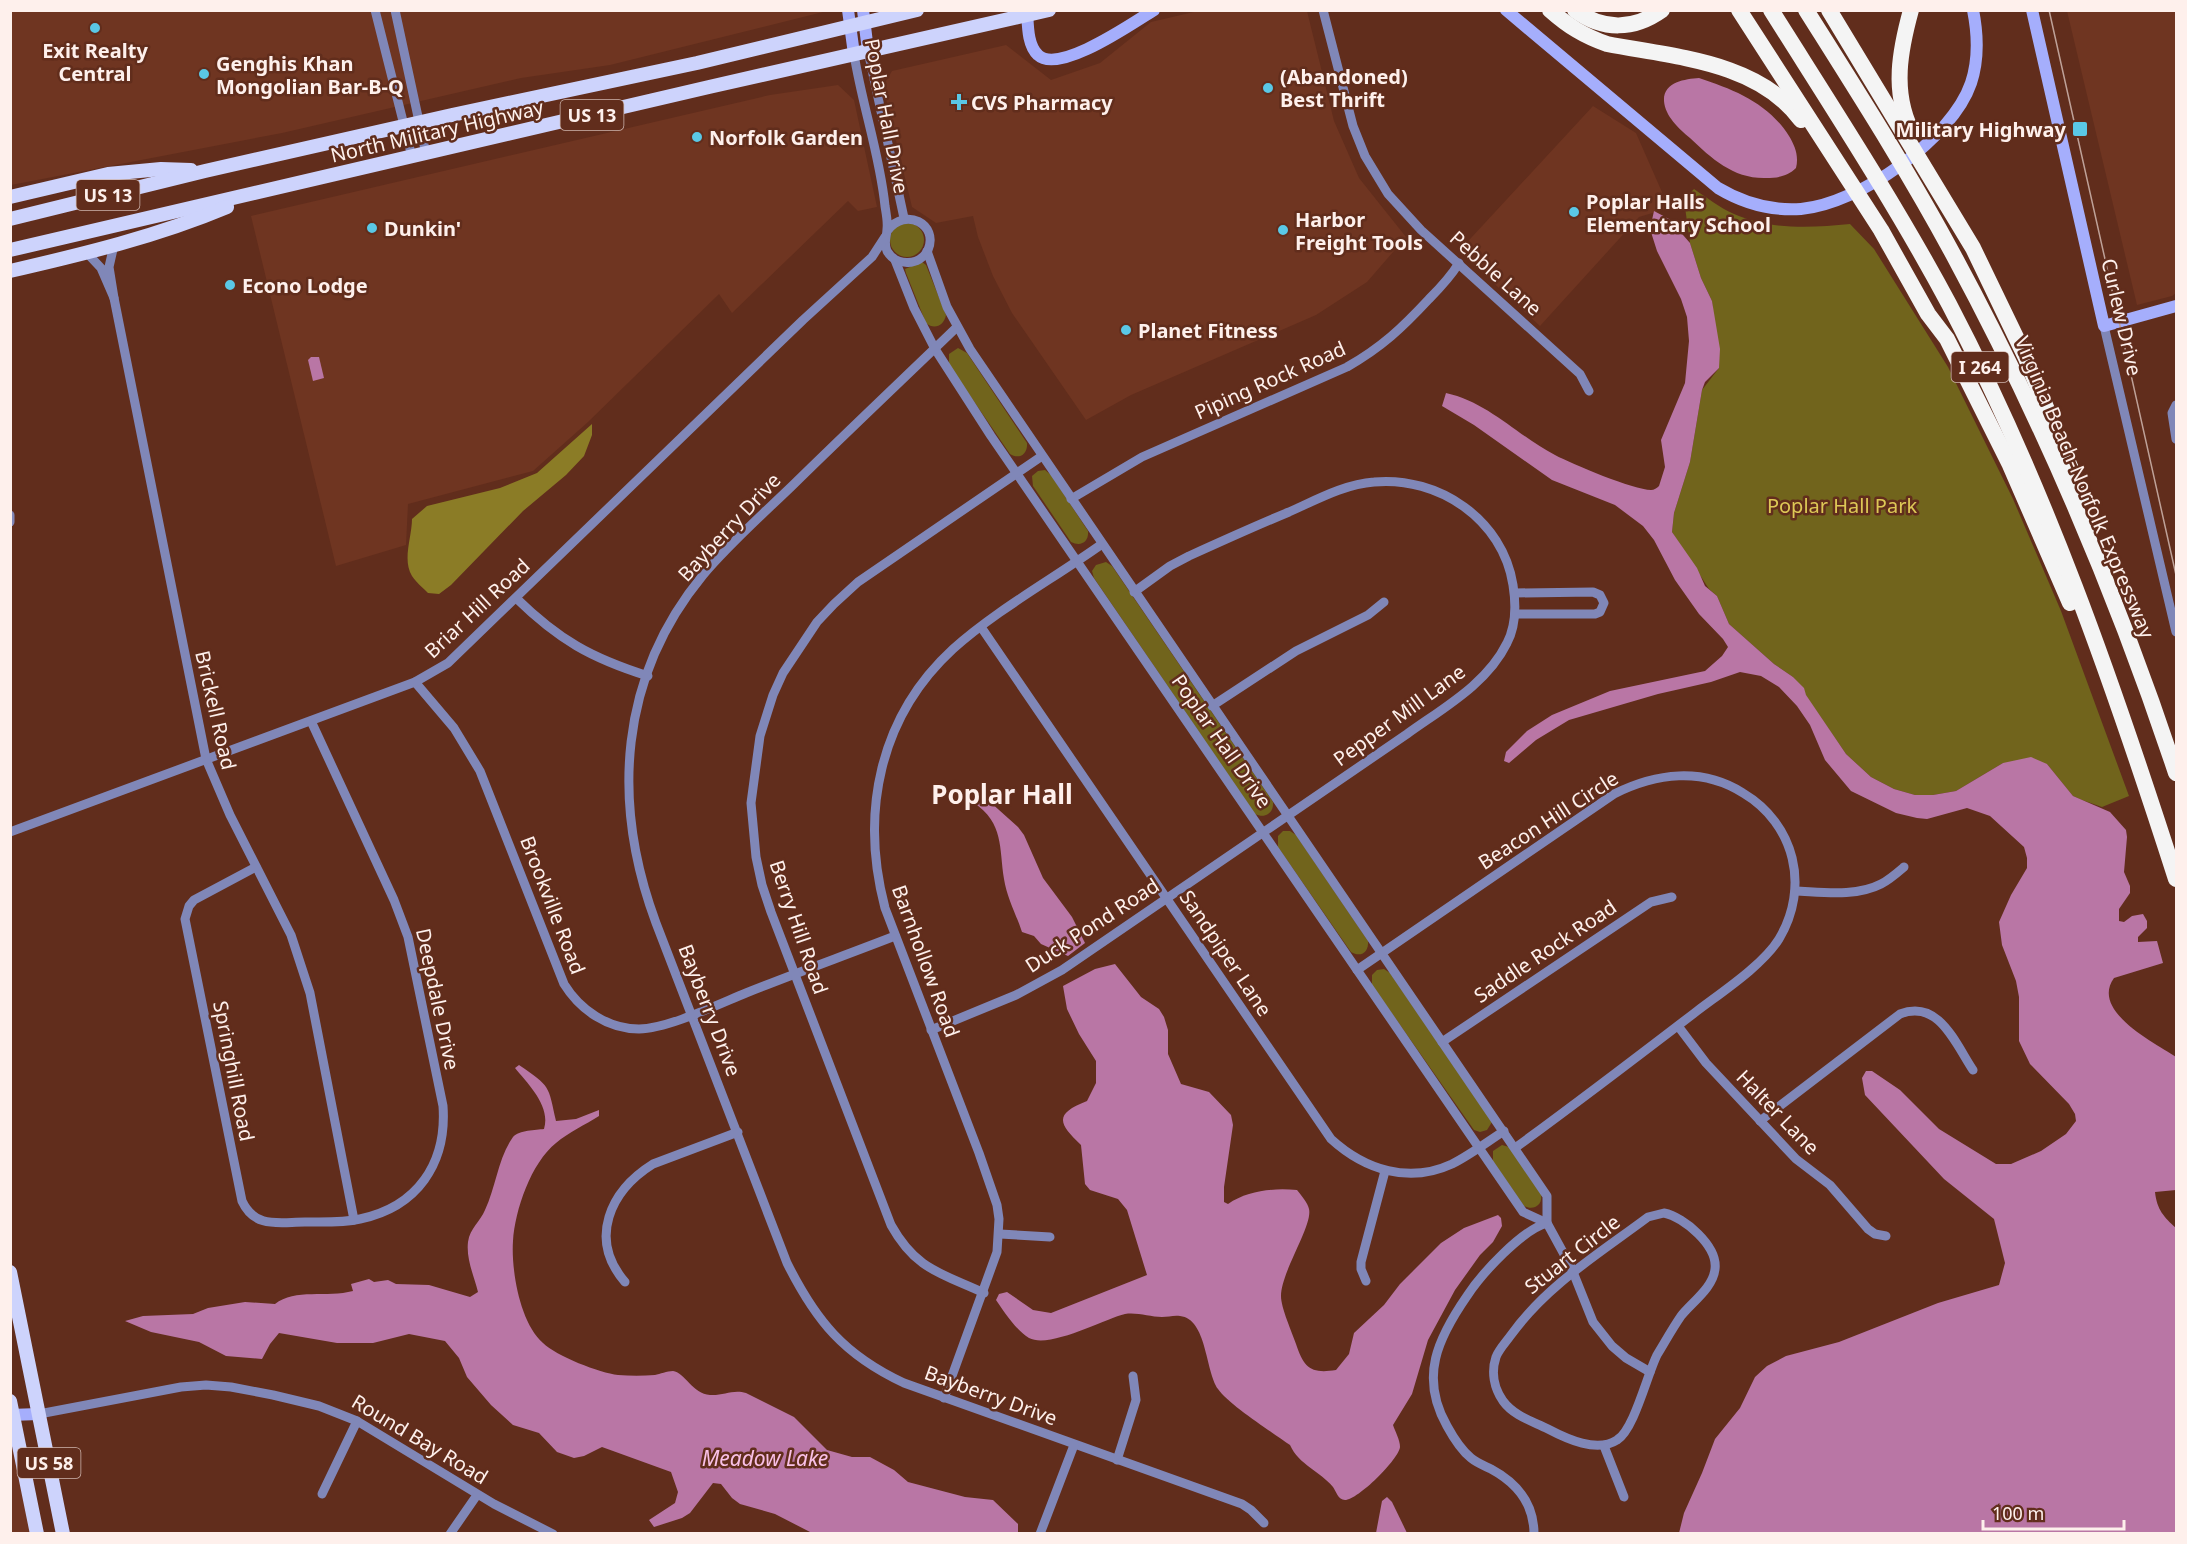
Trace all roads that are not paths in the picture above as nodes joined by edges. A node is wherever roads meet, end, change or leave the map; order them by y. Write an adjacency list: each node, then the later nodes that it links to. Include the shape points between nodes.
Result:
1 (375, 10): 24 (street)
2 (395, 10): 23 (street)
3 (848, 10): 21 (street, Poplar Hall Drive)
4 (917, 10): 20 (main road, North Military Highway / US 13)
5 (1049, 10): 19 (main road, North Military Highway / US 13)
6 (1154, 10): 19 (street, via 1088,49 1047,59 1033,47)
7 (1323, 10): 41 (street, Pebble Lane, via 1346,105 1365,156 1413,222)
8 (1506, 10): 17 (street, via 1718,188 1762,206 1802,209 1850,195 1889,173 1940,133 1971,83 1977,47)
9 (1550, 10): 28 (highway, via 1591,39 1714,65 1751,79 1794,111)
10 (1575, 10): 11 (highway, via 1591,21 1614,26 1636,24)
11 (1662, 10)
12 (1740, 10): 28 (highway)
13 (1771, 10): 70 (highway, I 264, via 1886,192 1979,365 2051,525)
14 (1806, 10): 61 (highway, Virginia Beach-Norfolk Expressway / I 264, via 1926,206 1993,329)
15 (1829, 10): 31 (highway)
16 (1911, 10): 31 (highway, via 1900,56 1903,109)
17 (1973, 10)
18 (2032, 10): 45 (street, Curlew Drive)
19 (1027, 13): 22 (main road, North Military Highway / US 13)
20 (864, 17): 21 (main road, North Military Highway / US 13); 22 (street, Poplar Hall Drive)
21 (850, 27): 22 (street, Poplar Hall Drive); 23 (main road, North Military Highway / US 13)
22 (861, 52): 25 (main road, North Military Highway / US 13); 32 (street, Poplar Hall Drive); 34 (street, Poplar Hall Drive)
23 (420, 122): 24 (main road, North Military Highway / US 13); 25 (street)
24 (403, 126): 26 (street); 27 (main road, North Military Highway / US 13)
25 (426, 154): 26 (main road, North Military Highway / US 13)
26 (412, 157): 29 (main road, North Military Highway / US 13)
27 (205, 171): 30 (main road, via 161,169 108,174); 33 (main road, North Military Highway / US 13)
28 (1847, 176): 70 (highway, via 1969,382 2038,526)
29 (262, 193): 35 (main road, via 191,222); 36 (main road, North Military Highway / US 13)
30 (10, 196)
31 (1946, 200): 61 (highway, via 1994,290 2045,403 2084,503)
32 (904, 218): 34 (street, via 892,224); 37 (street, via 924,225 929,237)
33 (10, 219)
34 (886, 233): 39 (street, Briar Hill Road); 40 (street, via 885,244)
35 (114, 245): 38 (main road); 43 (street, Brickell Road, via 109,267)
36 (10, 250)
37 (927, 251): 40 (street, via 916,261); 46 (street, Poplar Hall Drive)
38 (86, 252): 42 (main road); 43 (street, Brickell Road, via 100,268)
39 (872, 257): 40 (street); 60 (street, Briar Hill Road)
40 (893, 258): 47 (street, Poplar Hall Drive)
41 (1459, 263): 48 (street, Pebble Lane, via 1580,374); 53 (street, Piping Rock Road, via 1406,324 1368,355 1142,457)
42 (13, 271)
43 (114, 298): 71 (street, Brickell Road)
44 (2176, 306): 45 (street)
45 (2104, 326): 65 (street, Curlew Drive)
46 (957, 327): 47 (street, Bayberry Drive); 51 (street, Poplar Hall Drive)
47 (935, 349): 52 (street, Poplar Hall Drive); 66 (street, Bayberry Drive, via 721,554 669,625)
48 (1589, 391)
49 (2176, 405): 50 (street, via 2172,413)
50 (2176, 439)
51 (1042, 456): 52 (street, Berry Hill Road); 53 (street, Poplar Hall Drive)
52 (1016, 473): 57 (street, Poplar Hall Drive); 85 (street, Berry Hill Road, via 858,582 817,622 773,695 754,773 752,830 762,885)
53 (1071, 499): 56 (street, Poplar Hall Drive)
54 (10, 515): 55 (street)
55 (10, 522)
56 (1102, 544): 57 (street, Barnhollow Road); 58 (street, Poplar Hall Drive)
57 (1077, 562): 64 (street, Barnhollow Road); 75 (street, Poplar Hall Drive)
58 (1134, 592): 59 (street, Pepper Mill Lane, via 1189,556 1310,502 1357,484 1390,481 1442,493 1472,513 1501,548); 68 (street, Poplar Hall Drive)
59 (1515, 593): 63 (street, Pepper Mill Lane); 63 (street, via 1593,592 1604,603 1595,614)
60 (516, 598): 66 (street, via 570,643 616,666); 67 (street, Briar Hill Road, via 448,663)
61 (2112, 598): 72 (highway, Virginia Beach-Norfolk Expressway / I 264)
62 (1384, 602): 68 (street, via 1368,615 1296,651)
63 (1515, 614): 73 (street, Pepper Mill Lane, via 1500,657 1476,683)
64 (981, 627): 80 (street, Sandpiper Lane); 82 (street, Barnhollow Road, via 952,651 921,686 897,725 881,769 874,809 875,860)
65 (2176, 632)
66 (648, 676): 86 (street, Bayberry Drive, via 630,749 632,838 646,895)
67 (415, 682): 69 (street, Briar Hill Road); 86 (street, Brookville Road, via 454,728 480,771 571,995 591,1014 626,1028 652,1028)
68 (1212, 705): 73 (street, Poplar Hall Drive)
69 (311, 721): 71 (street, Briar Hill Road); 97 (street, Deepdale Drive, via 408,937 443,1106 440,1149 427,1178 405,1201)
70 (2133, 751): 78 (highway, I 264)
71 (206, 759): 74 (street, Briar Hill Road); 76 (street, Brickell Road)
72 (2176, 773)
73 (1288, 816): 75 (street, Pepper Mill Lane); 83 (street, Poplar Hall Drive)
74 (10, 832)
75 (1262, 833): 80 (street, Duck Pond Road); 84 (street, Poplar Hall Drive)
76 (256, 867): 97 (street, Brickell Road, via 291,935 310,993); 97 (street, Springhill Road, via 194,900 185,919 242,1201 251,1215 264,1222)
77 (1904, 867): 79 (street, via 1884,883 1864,890)
78 (2176, 879)
79 (1795, 891): 83 (street, Beacon Hill Circle, via 1787,842 1763,807 1737,789 1707,777 1660,777 1614,795); 87 (street, Beacon Hill Circle, via 1787,922 1769,952)
80 (1167, 897): 88 (street, Duck Pond Road, via 1062,970 1016,995); 96 (street, Sandpiper Lane, via 1327,1134 1356,1159)
81 (1672, 897): 89 (street, Saddle Rock Road, via 1651,903)
82 (895, 936): 85 (street, Brookville Road); 88 (street, Barnhollow Road)
83 (1382, 953): 84 (street, Beacon Hill Circle); 89 (street, Poplar Hall Drive)
84 (1357, 970): 94 (street, Poplar Hall Drive)
85 (795, 975): 86 (street, Brookville Road); 106 (street, Berry Hill Road, via 900,1241 933,1271)
86 (693, 1014): 93 (street, Bayberry Drive)
87 (1678, 1026): 91 (street, Halter Lane); 95 (street, Beacon Hill Circle)
88 (931, 1030): 99 (street, Barnhollow Road, via 993,1194)
89 (1442, 1042): 92 (street, Poplar Hall Drive)
90 (1973, 1070): 91 (street, via 1940,1020 1926,1011 1908,1011)
91 (1760, 1121): 100 (street, Halter Lane, via 1796,1159 1830,1185 1868,1229)
92 (1504, 1131): 94 (street, Sandpiper Lane); 95 (street, Poplar Hall Drive)
93 (738, 1132): 105 (street, via 653,1164 619,1194 609,1215 606,1237 611,1262); 109 (street, Bayberry Drive, via 788,1263 822,1323 872,1366)
94 (1478, 1148): 96 (street, Sandpiper Lane, via 1436,1170 1404,1174); 98 (street, Poplar Hall Drive, via 1523,1212)
95 (1515, 1148): 98 (street, Poplar Hall Drive, via 1547,1196)
96 (1385, 1171): 104 (street, via 1361,1262)
97 (354, 1220)
98 (1547, 1223): 103 (street, Poplar Hall Drive); 126 (street, via 1531,1229 1471,1289 1445,1333 1432,1378 1435,1403 1451,1433 1472,1458 1514,1483 1523,1493 1532,1514)
99 (1000, 1234): 101 (street); 106 (street, Barnhollow Road)
100 (1886, 1236)
101 (1050, 1237)
102 (10, 1272): 111 (main road, US 58)
103 (1573, 1273): 107 (street, Poplar Hall Drive, via 1600,1333 1626,1358); 107 (street, Stuart Circle, via 1656,1214 1680,1218 1710,1248 1715,1262 1712,1281 1669,1334); 115 (street, Stuart Circle, via 1525,1315 1500,1350 1494,1377 1499,1395 1514,1412 1565,1437)
104 (1366, 1281)
105 (625, 1282)
106 (984, 1293): 109 (street, Barnhollow Road)
107 (1650, 1372): 115 (street, Stuart Circle, via 1626,1432)
108 (1133, 1376): 116 (street, via 1137,1400)
109 (944, 1398): 114 (street, Bayberry Drive)
110 (10, 1401): 112 (main road, US 58)
111 (39, 1414): 112 (street, Round Bay Road); 113 (street, Round Bay Road, via 206,1385 273,1395); 122 (main road, US 58)
112 (12, 1416): 121 (main road, US 58)
113 (357, 1420): 117 (street); 118 (street, Round Bay Road)
114 (1074, 1445): 116 (street, Bayberry Drive); 125 (street)
115 (1604, 1446): 119 (street)
116 (1117, 1460): 120 (street, Bayberry Drive, via 1242,1504)
117 (322, 1494)
118 (477, 1495): 123 (street); 124 (street, Round Bay Road)
119 (1624, 1497)
120 (1264, 1523)
121 (37, 1533)
122 (63, 1533)
123 (450, 1533)
124 (553, 1533)
125 (1040, 1533)
126 (1534, 1533)

